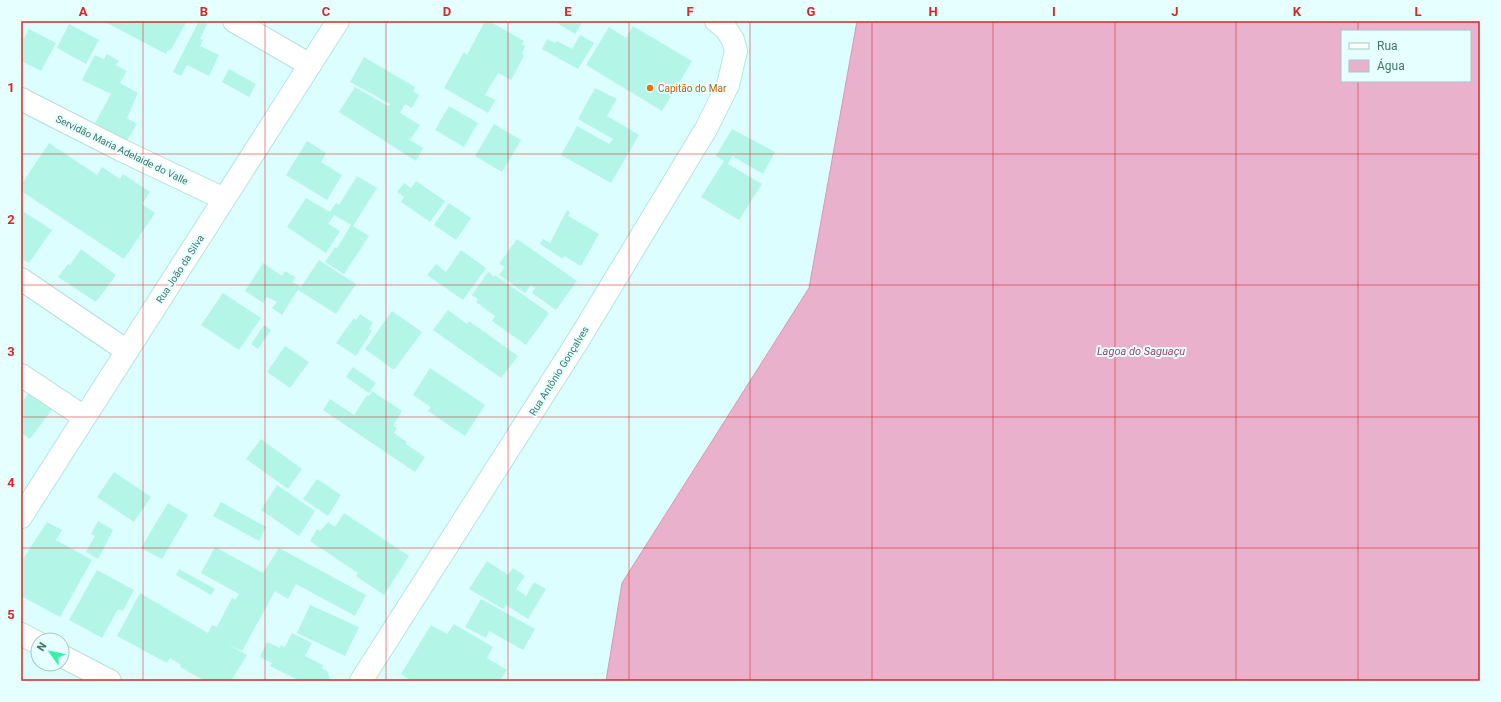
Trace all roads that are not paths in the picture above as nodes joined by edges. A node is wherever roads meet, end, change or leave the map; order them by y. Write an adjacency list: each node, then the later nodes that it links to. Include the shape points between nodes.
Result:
1 (234, 21): 4 (main road)
2 (338, 21): 4 (main road, Rua João da Silva)
3 (716, 21): 16 (main road, Rua Antônio Gonçalves, via 729,34 736,51 728,85 716,111 687,163 519,436)
4 (310, 65): 6 (main road, Rua João da Silva)
5 (21, 99): 6 (main road, Servidão Maria Adelaide do Valle)
6 (224, 199): 8 (main road, Rua João da Silva)
7 (21, 280): 8 (main road)
8 (127, 351): 10 (main road, Rua João da Silva)
9 (21, 375): 10 (main road)
10 (84, 417): 11 (main road, Rua João da Silva)
11 (21, 517)
12 (21, 634): 13 (main road)
13 (30, 639)
14 (70, 660): 15 (main road)
15 (110, 681)
16 (361, 681)

